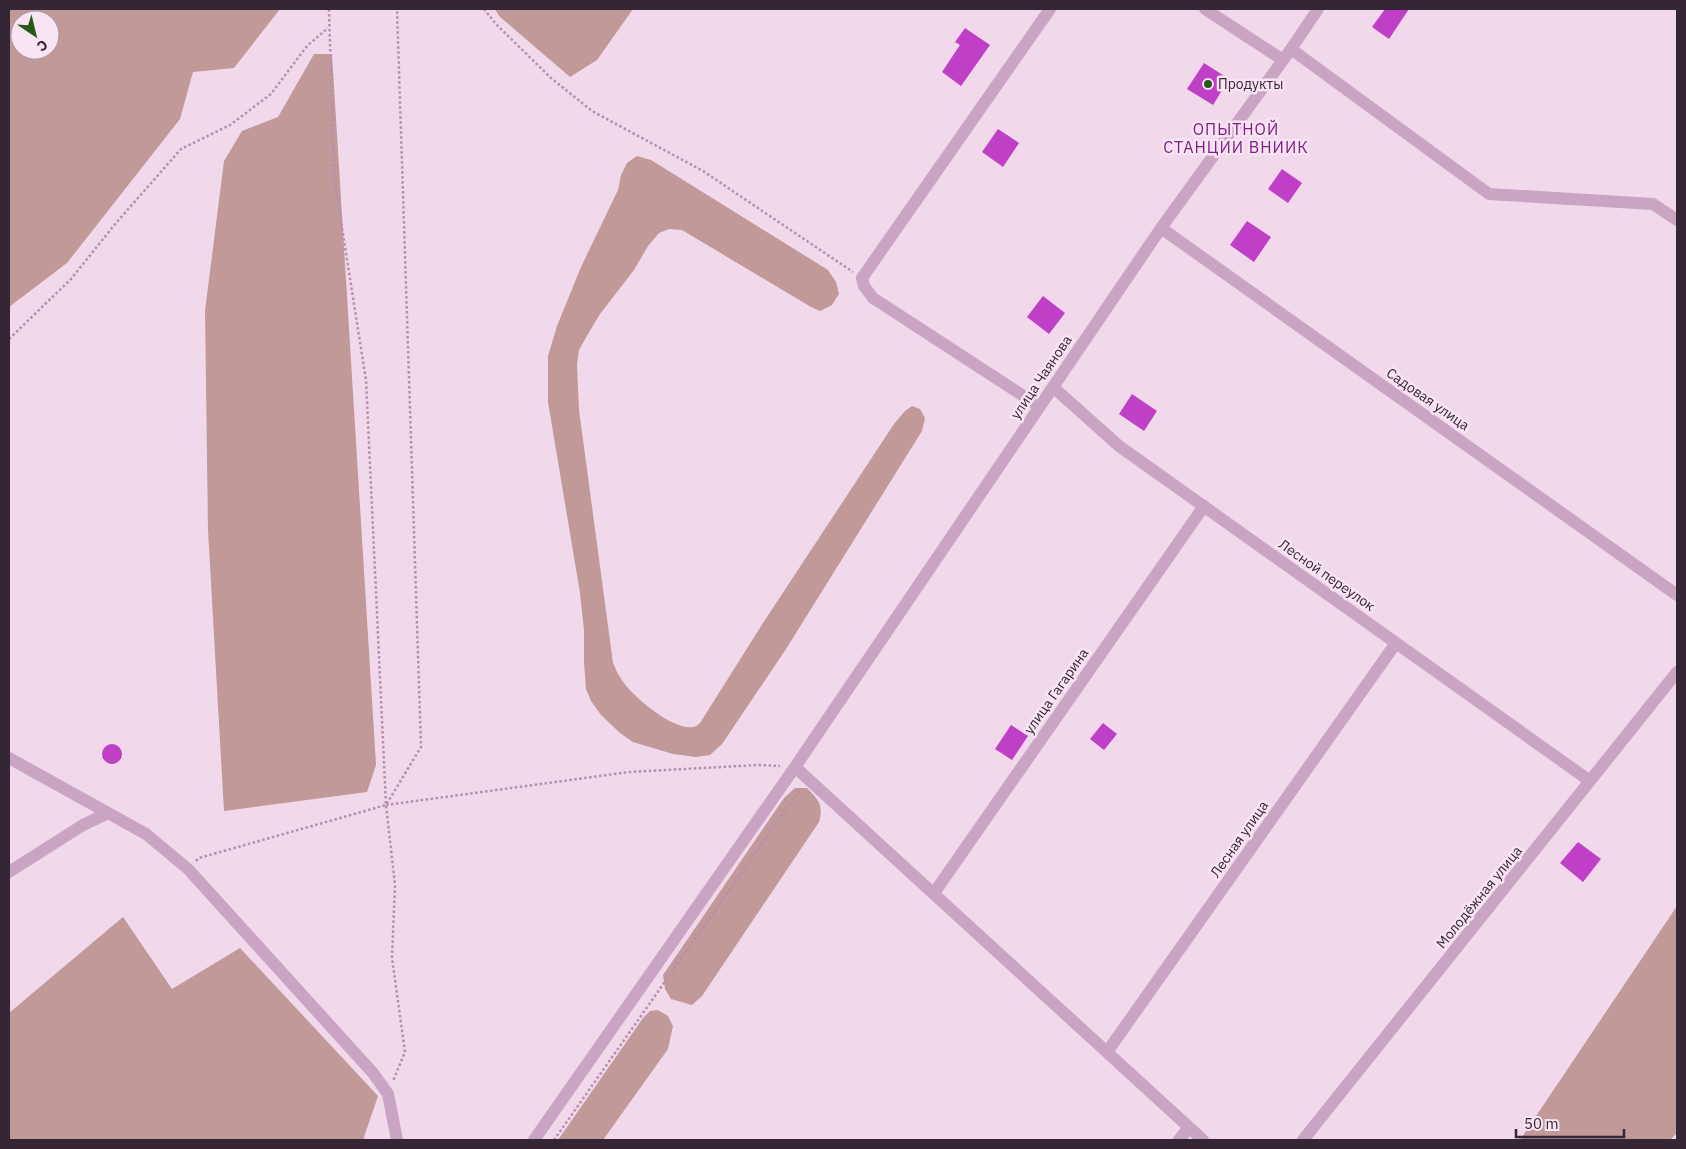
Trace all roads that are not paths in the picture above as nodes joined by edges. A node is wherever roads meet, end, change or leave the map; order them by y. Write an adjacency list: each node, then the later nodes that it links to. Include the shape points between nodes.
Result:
1 (1050, 9): 9 (street, via 862,278 873,298)
2 (1205, 9): 5 (street)
3 (1318, 9): 4 (street, улица Чаянова)
4 (1292, 49): 5 (street, улица Чаянова); 6 (street, via 1488,194 1653,204)
5 (1284, 60): 7 (street, улица Чаянова)
6 (1677, 220)
7 (1161, 228): 8 (street, улица Чаянова); 11 (street, Садовая улица)
8 (1053, 386): 9 (street, улица Чаянова); 10 (street, Лесной переулок, via 1119,446)
9 (1039, 406): 15 (street, улица Чаянова)
10 (1204, 506): 12 (street, Лесной переулок); 19 (street, улица Гагарина)
11 (1677, 594)
12 (1396, 643): 16 (street, Лесной переулок); 20 (street, Лесная улица)
13 (1677, 672): 16 (street, Молодёжная улица)
14 (9, 758): 17 (street)
15 (795, 767): 19 (street); 23 (street, улица Чаянова)
16 (1590, 781): 26 (street, Молодёжная улица)
17 (108, 813): 18 (street); 22 (street, via 146,834 188,869 374,1073 388,1094)
18 (9, 872)
19 (934, 893): 20 (street)
20 (1107, 1052): 21 (street)
21 (1189, 1127): 24 (street); 25 (street)
22 (397, 1140)
23 (534, 1140)
24 (1179, 1140)
25 (1203, 1140)
26 (1304, 1140)

